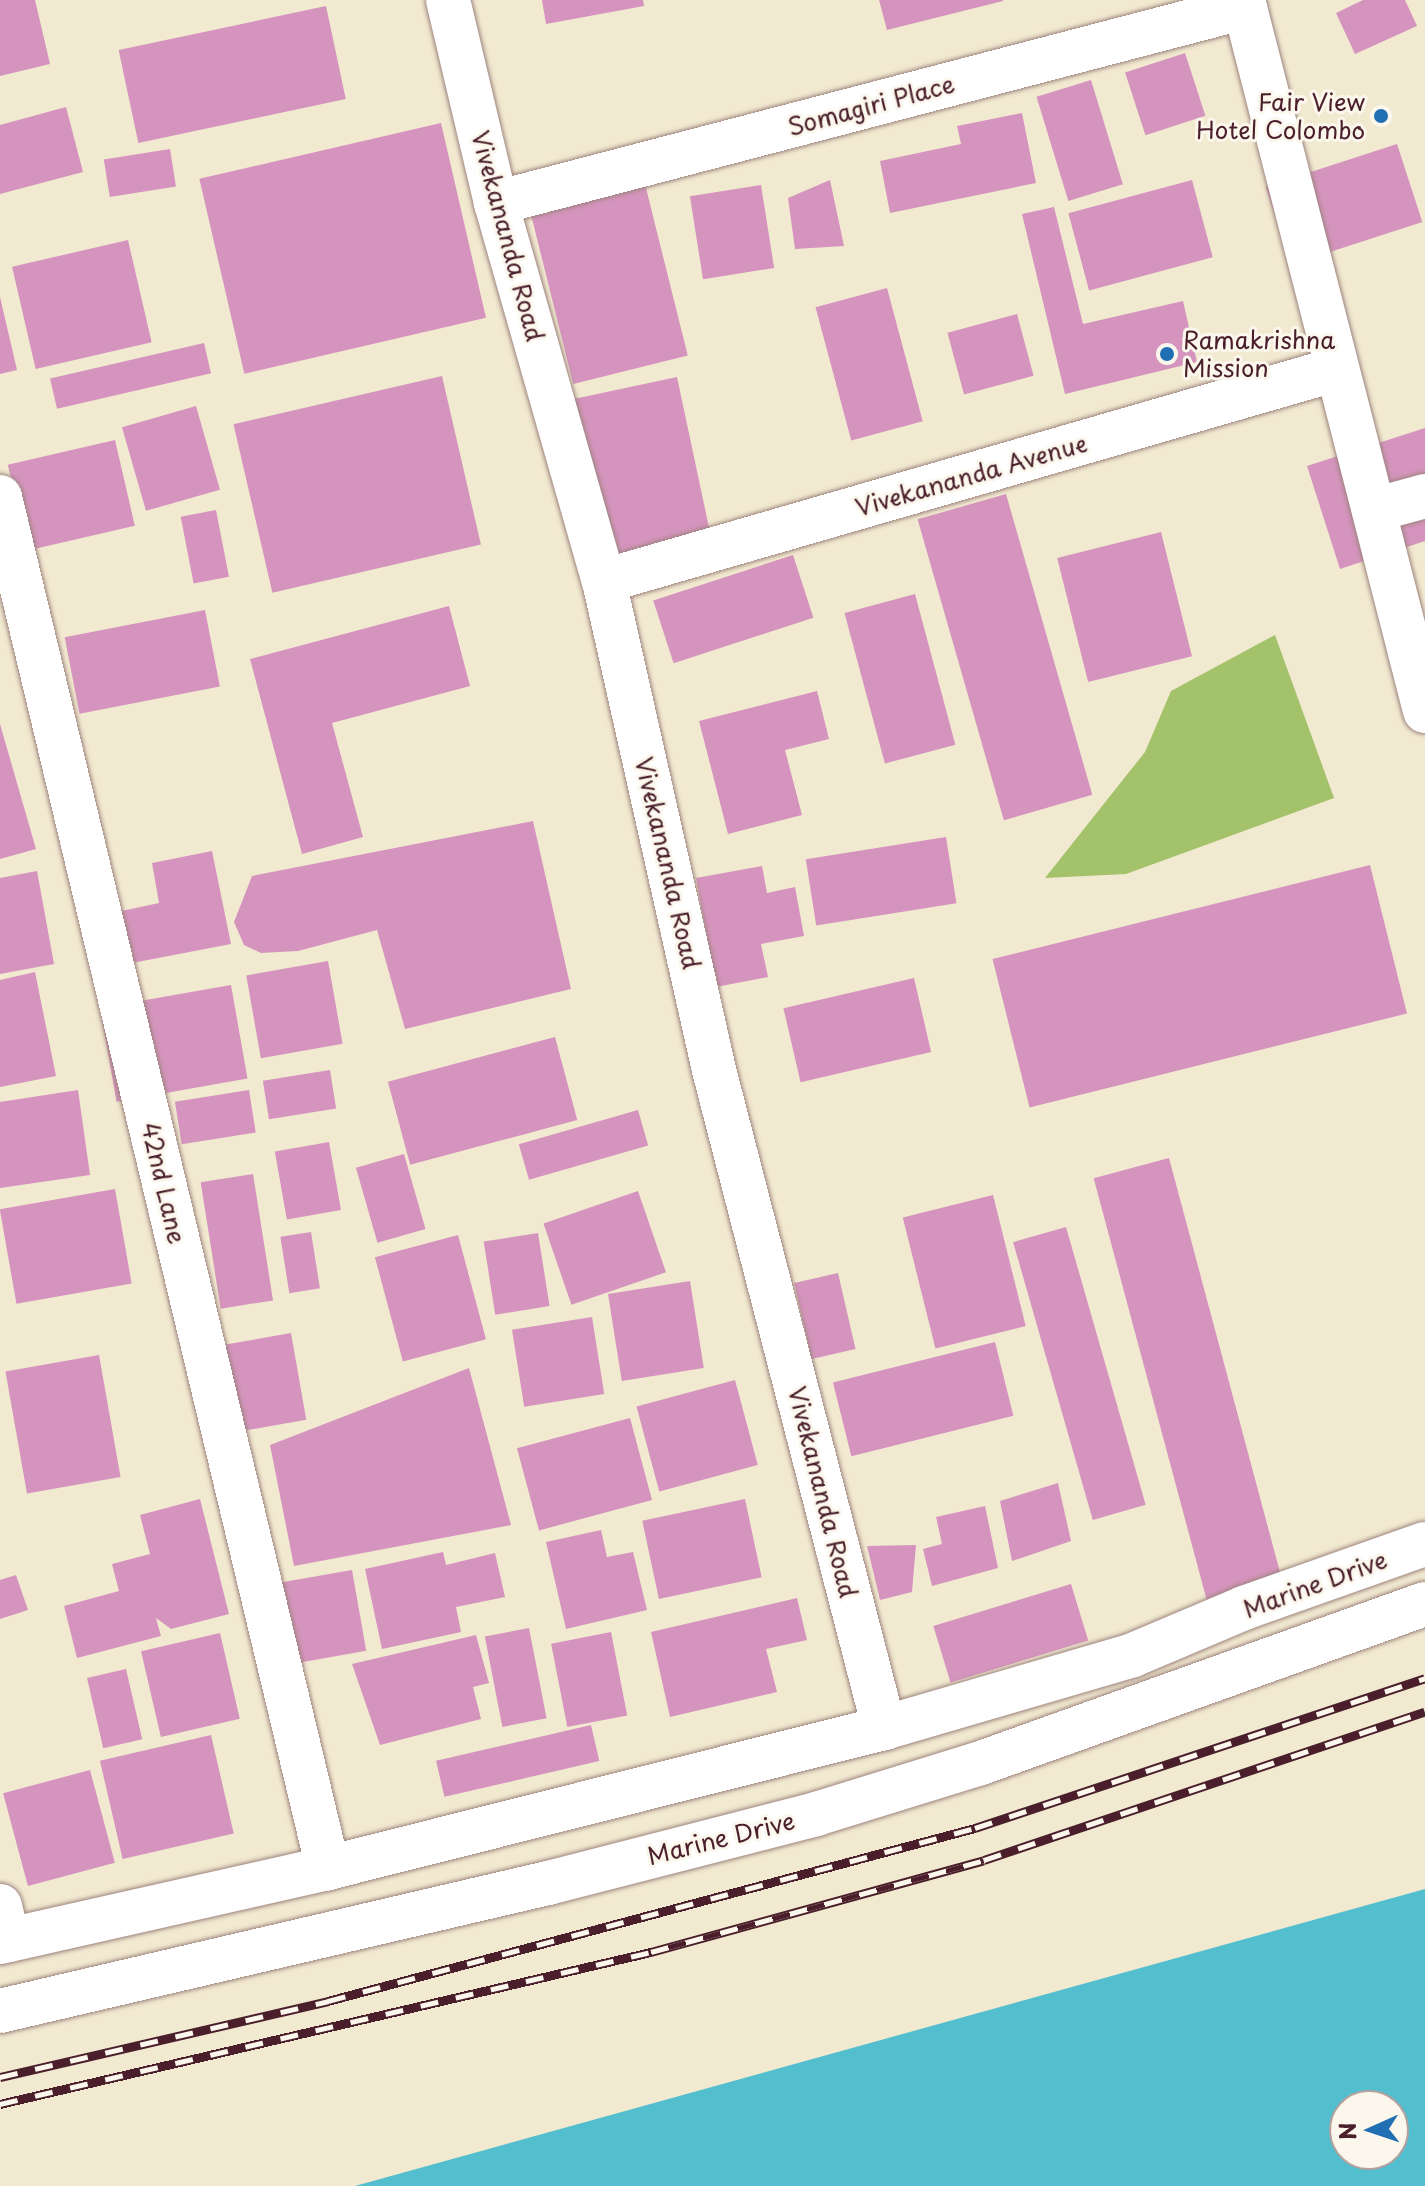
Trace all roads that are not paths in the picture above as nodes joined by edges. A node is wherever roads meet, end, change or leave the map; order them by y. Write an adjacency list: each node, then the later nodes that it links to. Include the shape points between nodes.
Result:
1 (448, 0): 3 (street, Vivekananda Road)
2 (1244, 4): 3 (street, Somagiri Place); 4 (street)
3 (496, 203): 8 (street, Vivekananda Road)
4 (1337, 369): 7 (street); 8 (street, Vivekananda Avenue)
5 (1425, 496): 7 (street)
6 (0, 497): 13 (street, 42nd Lane)
7 (1374, 510): 9 (street)
8 (604, 581): 12 (street, Vivekananda Road, via 714,1070)
9 (1425, 711)
10 (1425, 1544): 12 (street, Marine Drive, via 1244,1608 1133,1655)
11 (1425, 1604): 15 (street, Marine Drive, via 978,1764 816,1814 548,1883)
12 (884, 1728): 13 (street, Marine Drive)
13 (328, 1868): 14 (street, Marine Drive)
14 (3, 1929)
15 (0, 2011)

